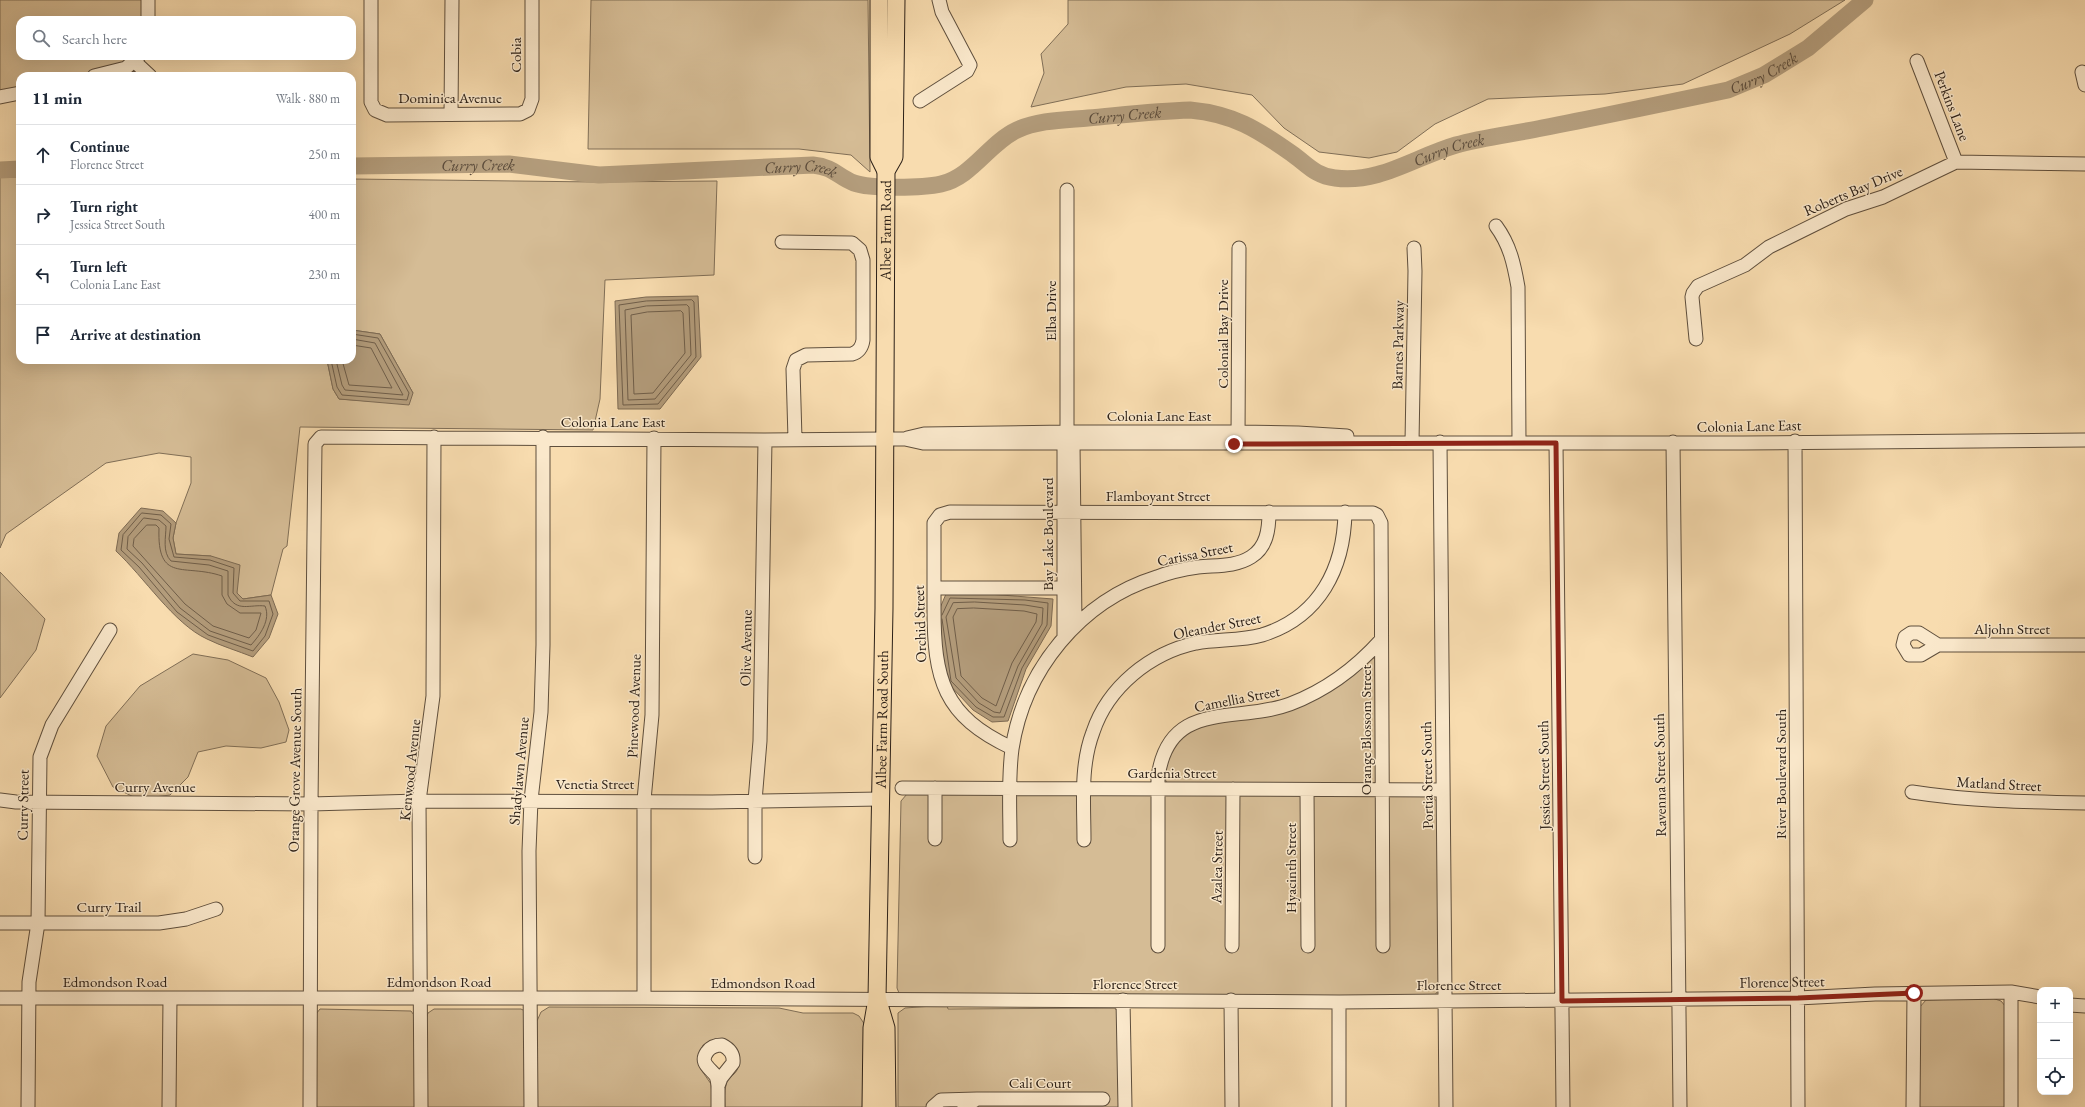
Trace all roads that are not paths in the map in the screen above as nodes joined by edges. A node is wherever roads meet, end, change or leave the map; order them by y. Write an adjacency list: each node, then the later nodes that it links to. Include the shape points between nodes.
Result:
1 (148, 0): 8 (street)
2 (371, 0): 20 (street, Dominica Avenue, via 373,107 379,113 387,115)
3 (452, 0): 20 (street)
4 (532, 0): 19 (street, Cobia, via 532,99)
5 (879, 0): 23 (main road, via 879,157)
6 (896, 0): 23 (main road, Albee Farm Road, via 894,157)
7 (939, 0): 18 (street, via 942,12 970,65 967,71)
8 (148, 16)
9 (136, 60): 12 (street, via 121,70)
10 (138, 60): 13 (street)
11 (1917, 60): 21 (street, Perkins Lane)
12 (112, 72)
13 (147, 72)
14 (2082, 72): 15 (street)
15 (2085, 85)
16 (16, 94): 17 (street)
17 (0, 97)
18 (920, 101)
19 (528, 110): 20 (street, Dominica Avenue, via 520,114)
20 (451, 114)
21 (1956, 162): 22 (street, Roberts Bay Drive); 29 (street, Roberts Bay Drive, via 1883,197 1846,209 1769,247 1745,265 1698,286 1692,297)
22 (2085, 164)
23 (886, 171): 36 (main road, Albee Farm Road)
24 (1067, 190): 37 (street, Elba Drive)
25 (1496, 226): 44 (street, via 1508,247 1518,287)
26 (782, 242): 35 (street, via 852,243 860,250 863,260 861,347 858,352 852,354 810,354 796,360 793,369)
27 (1239, 248): 34 (street, Colonial Bay Drive)
28 (1414, 248): 41 (street, Barnes Parkway)
29 (1696, 339)
30 (321, 437): 31 (street, Colonia Lane East); 78 (street, Orange Grove Avenue South, via 315,444)
31 (434, 437): 32 (street, Colonia Lane East); 74 (street, Kenwood Avenue, via 433,696)
32 (543, 437): 33 (street, Colonia Lane East); 72 (street, Shadylawn Avenue, via 541,712)
33 (654, 438): 38 (street, Colonia Lane East); 73 (street, Pinewood Avenue, via 652,715)
34 (1238, 438): 37 (street, Colonia Lane East); 41 (street, Colonia Lane East, via 1298,433)
35 (795, 439): 36 (street, Colonia Lane East); 38 (street, Colonia Lane East)
36 (884, 439): 37 (street, Colonia Lane East, via 905,439 924,434); 70 (main road, Albee Farm Road South)
37 (1068, 439): 46 (street, Elba Drive)
38 (765, 440): 75 (street, Olive Avenue, via 760,741)
39 (2085, 440): 40 (street, Colonia Lane East)
40 (1795, 441): 43 (street, Colonia Lane East); 100 (street, River Boulevard South)
41 (1412, 442): 42 (street, Colonia Lane East)
42 (1440, 442): 44 (street, Colonia Lane East); 68 (street, Portia Street South)
43 (1673, 442): 45 (street, Colonia Lane East); 105 (street, Ravenna Street South)
44 (1519, 443): 45 (street, Colonia Lane East)
45 (1556, 443): 106 (street, Jessica Street South)
46 (1069, 512): 47 (street, Flamboyant Street); 49 (street, Flamboyant Street); 52 (street, Elba Drive)
47 (1269, 512): 48 (street, Flamboyant Street); 53 (street, Carissa Street, via 1266,541 1251,557 1232,564 1190,568 1155,577 1113,596)
48 (1345, 512): 50 (street, Flamboyant Street, via 1368,511); 63 (street, Oleander Street, via 1344,539 1337,564 1325,588 1305,610 1263,634 1196,643 1168,652 1143,666 1121,686 1104,708 1093,731 1087,753)
49 (940, 514): 51 (street, Orchid Street, via 934,523)
50 (1377, 514): 56 (street, Orange Blossom Street, via 1381,523)
51 (934, 588): 52 (street); 59 (street, Orchid Street, via 935,650 938,671 946,690 959,710 976,727)
52 (1069, 588): 53 (street); 55 (street, Bay Lake Boulevard)
53 (1075, 625): 55 (street, Carissa Street)
54 (110, 630): 76 (street, Curry Street, via 47,735 39,767)
55 (1064, 637): 59 (street, Carissa Street, via 1029,692 1018,721)
56 (1381, 640): 64 (street, Camellia Street, via 1340,679 1311,696 1270,710 1207,718 1191,724 1176,736 1166,750 1160,768); 67 (street, Orange Blossom Street)
57 (1938, 645): 58 (street, Aljohn Street)
58 (2085, 645)
59 (1012, 748): 62 (street, Carissa Street)
60 (902, 788): 61 (street, Gardenia Street)
61 (935, 788): 62 (street, Gardenia Street); 79 (street)
62 (1010, 789): 63 (street, Gardenia Street); 80 (street, Carissa Street)
63 (1084, 789): 64 (street, Gardenia Street); 81 (street, Oleander Street)
64 (1158, 789): 65 (street, Gardenia Street); 86 (street, Camellia Street)
65 (1234, 789): 66 (street, Gardenia Street); 87 (street, Azalea Street)
66 (1307, 790): 67 (street, Gardenia Street); 88 (street, Hyacinth Street)
67 (1383, 790): 68 (street, Gardenia Street); 89 (street, Orange Blossom Street)
68 (1443, 790): 104 (street, Portia Street South)
69 (1912, 792): 77 (street, Matland Street, via 2013,802)
70 (880, 799): 75 (street, Venetia Street); 101 (main road, Albee Farm Road South)
71 (0, 800): 76 (street, Curry Avenue)
72 (531, 800): 73 (street, Venetia Street); 74 (street, Venetia Street); 98 (street, Shadylawn Avenue)
73 (644, 800): 75 (street, Venetia Street); 99 (street, Pinewood Avenue)
74 (420, 801): 78 (street, Venetia Street); 97 (street, Kenwood Avenue)
75 (755, 801): 82 (street, Olive Avenue)
76 (38, 802): 78 (street, Curry Avenue); 85 (street, Curry Street)
77 (2085, 803)
78 (311, 804): 93 (street, Orange Grove Avenue South)
79 (935, 839)
80 (1010, 840)
81 (1084, 840)
82 (755, 857)
83 (216, 908): 85 (street, Curry Trail, via 186,919 159,923)
84 (0, 923): 85 (street, Curry Trail)
85 (38, 923): 95 (street, Curry Street)
86 (1158, 946)
87 (1232, 946)
88 (1308, 946)
89 (1382, 946)
90 (2011, 992): 91 (street, Florence Street); 92 (street, Florence Street); 132 (street)
91 (1914, 993): 100 (street, Florence Street); 131 (street)
92 (2037, 996)
93 (310, 997): 96 (street, Edmondson Road); 97 (street, Edmondson Road); 116 (street, Orange Grove Avenue South)
94 (0, 998): 95 (street, Edmondson Road)
95 (28, 998): 96 (street, Edmondson Road); 114 (street, Curry Street)
96 (170, 998): 115 (street)
97 (419, 998): 98 (street, Edmondson Road); 117 (street, Kenwood Avenue)
98 (530, 998): 99 (street, Edmondson Road); 118 (street, Shadylawn Avenue)
99 (644, 998): 101 (street, Edmondson Road)
100 (1798, 998): 105 (street, Florence Street); 130 (street, River Boulevard South)
101 (877, 999): 102 (street, Florence Street); 120 (main road, Albee Farm Road South, via 872,1028); 121 (main road, Albee Farm Road South, via 886,1028)
102 (1123, 1000): 103 (street, Florence Street); 124 (street)
103 (1231, 1000): 107 (street, Florence Street); 125 (street)
104 (1445, 1000): 106 (street, Florence Street); 107 (street, Florence Street); 127 (street, Portia Street South)
105 (1679, 1000): 106 (street, Florence Street); 129 (street, Ravenna Street South)
106 (1562, 1001): 128 (street, Jessica Street South)
107 (1339, 1002): 126 (street)
108 (2073, 1005): 109 (street)
109 (2085, 1006)
110 (718, 1086): 119 (street)
111 (977, 1098): 113 (street, Cali Court); 122 (street, Cali Court, via 942,1100); 123 (street)
112 (1103, 1099): 113 (street, Cali Court)
113 (1041, 1103)
114 (28, 1107)
115 (169, 1107)
116 (310, 1107)
117 (421, 1107)
118 (531, 1107)
119 (718, 1107)
120 (871, 1107)
121 (887, 1107)
122 (933, 1107)
123 (964, 1107)
124 (1125, 1107)
125 (1232, 1107)
126 (1339, 1107)
127 (1446, 1107)
128 (1563, 1107)
129 (1680, 1107)
130 (1798, 1107)
131 (1913, 1107)
132 (2011, 1107)

